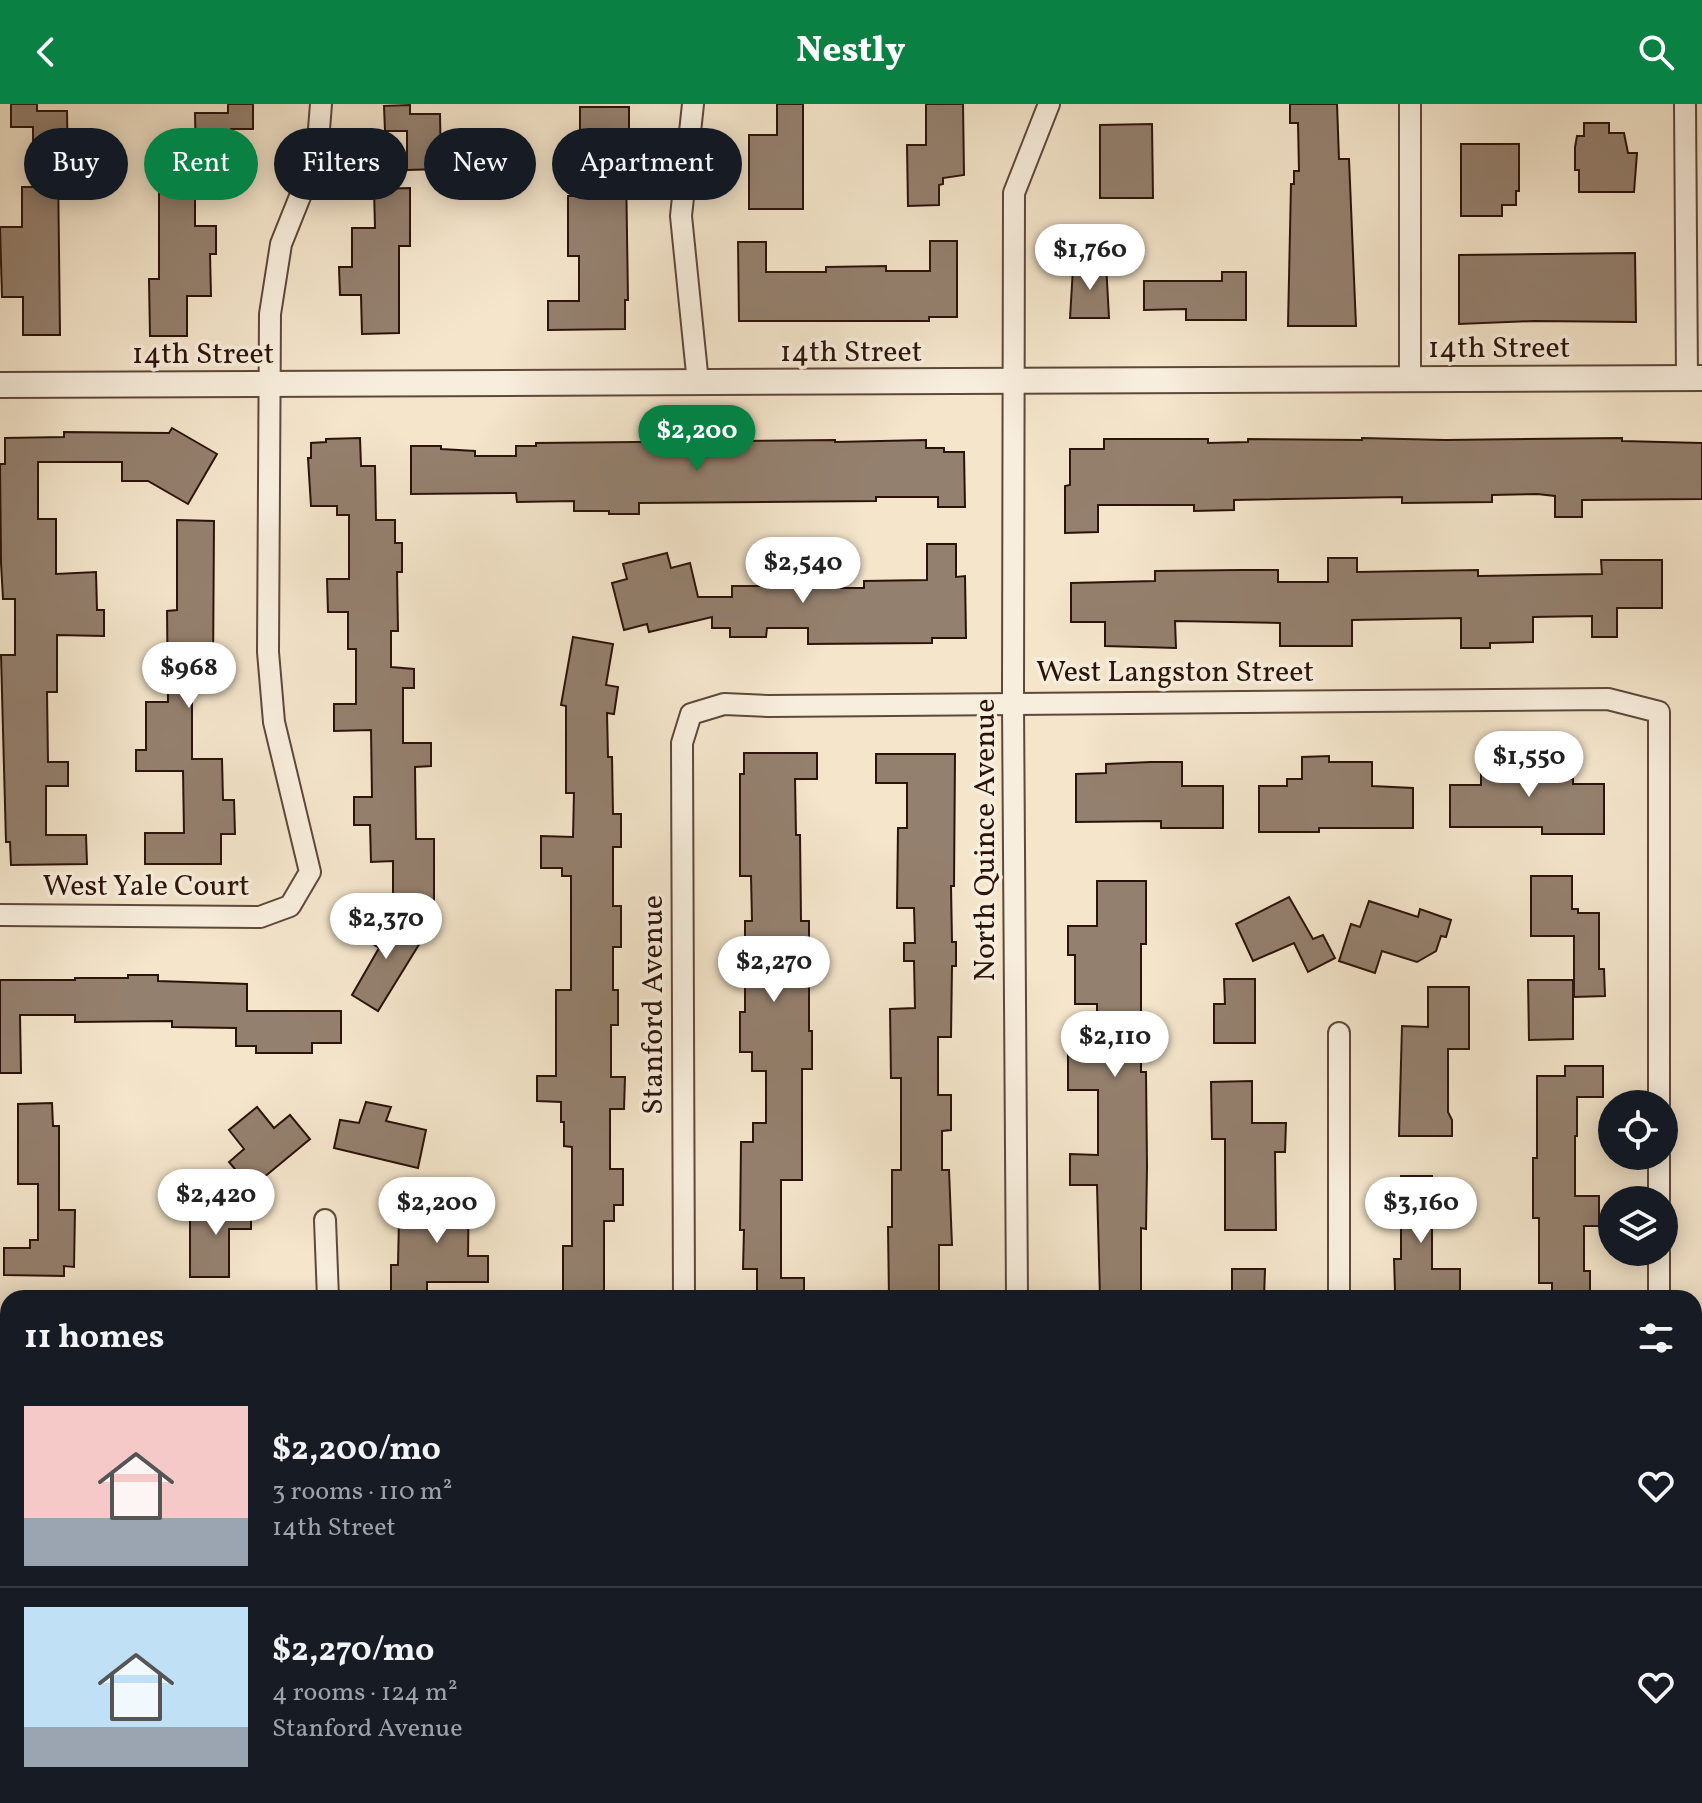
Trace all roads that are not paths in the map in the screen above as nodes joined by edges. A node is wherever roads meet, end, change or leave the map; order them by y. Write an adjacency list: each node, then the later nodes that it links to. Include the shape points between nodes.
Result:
1 (321, 104): 11 (street, via 317,154 281,244 270,314)
2 (693, 104): 8 (street, via 681,216)
3 (1049, 104): 9 (street, North Quince Avenue, via 1014,193)
4 (1410, 104): 7 (street)
5 (1685, 104): 6 (street)
6 (1695, 378): 7 (street, 14th Street)
7 (1410, 380): 9 (street, 14th Street)
8 (698, 383): 9 (street, 14th Street); 11 (street, 14th Street)
9 (1013, 383): 12 (street, North Quince Avenue)
10 (0, 385): 11 (street, 14th Street)
11 (269, 385): 14 (street, West Yale Court, via 268,652 273,708 310,872 290,906 260,917)
12 (1013, 702): 13 (street, West Langston Street, via 724,704); 16 (street, West Langston Street, via 1608,699 1659,712); 21 (street, North Quince Avenue)
13 (691, 714): 20 (street, Stanford Avenue, via 682,743)
14 (0, 915)
15 (1339, 1033): 22 (street)
16 (1659, 1090)
17 (325, 1220): 19 (street)
18 (1659, 1266): 23 (street)
19 (328, 1290)
20 (684, 1290)
21 (1017, 1290)
22 (1339, 1290)
23 (1659, 1290)

